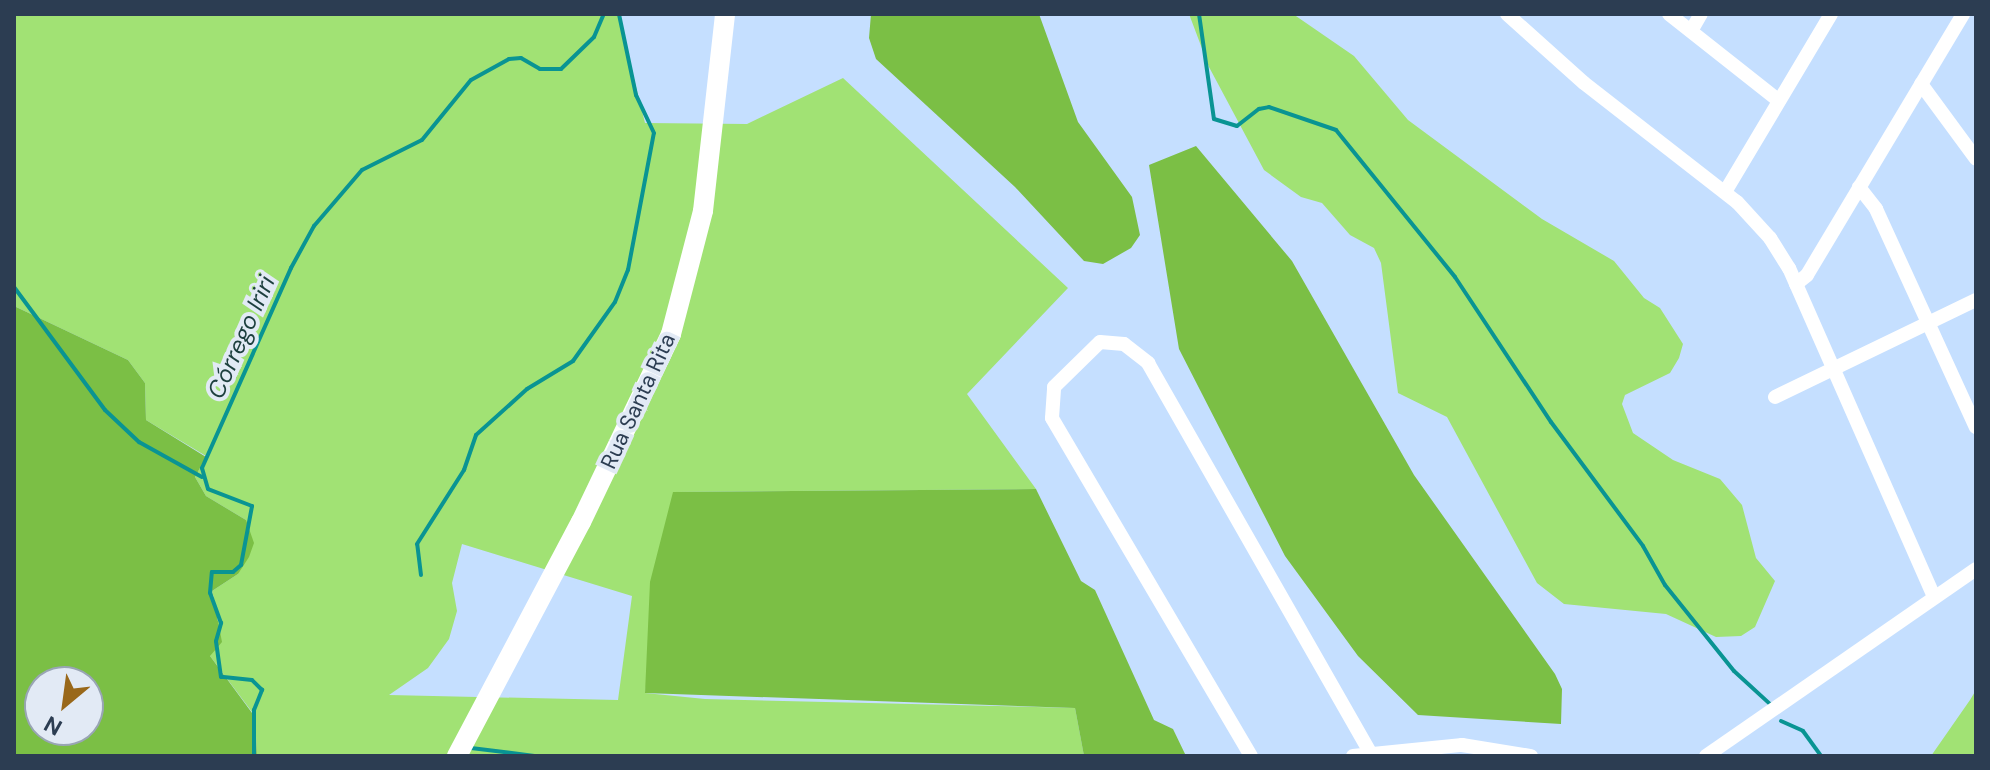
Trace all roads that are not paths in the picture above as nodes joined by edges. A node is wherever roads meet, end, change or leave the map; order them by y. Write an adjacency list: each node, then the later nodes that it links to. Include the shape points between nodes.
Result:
1 (725, 14): 22 (street, Rua Santa Rita, via 703,211 671,334 581,522)
2 (1507, 14): 12 (street, via 1584,83)
3 (1669, 14): 7 (street)
4 (1701, 14): 7 (street)
5 (1831, 14): 9 (street)
6 (1963, 14): 8 (street)
7 (1691, 31): 9 (street)
8 (1921, 84): 10 (street); 11 (street)
9 (1779, 101): 12 (street)
10 (1976, 159)
11 (1859, 187): 13 (street, via 1807,275); 15 (street, via 1876,209)
12 (1725, 192): 13 (street, via 1770,238)
13 (1796, 284): 16 (street)
14 (1976, 300): 15 (street)
15 (1928, 323): 16 (street); 18 (street)
16 (1833, 369): 17 (street); 20 (street)
17 (1775, 397)
18 (1976, 427)
19 (1976, 569): 20 (street)
20 (1934, 597): 26 (street)
21 (1371, 754): 23 (street, via 1148,363 1124,344 1100,342 1054,387 1052,418); 24 (street); 25 (street, via 1462,745)
22 (457, 756)
23 (1251, 756)
24 (1353, 756)
25 (1531, 756)
26 (1706, 756)

